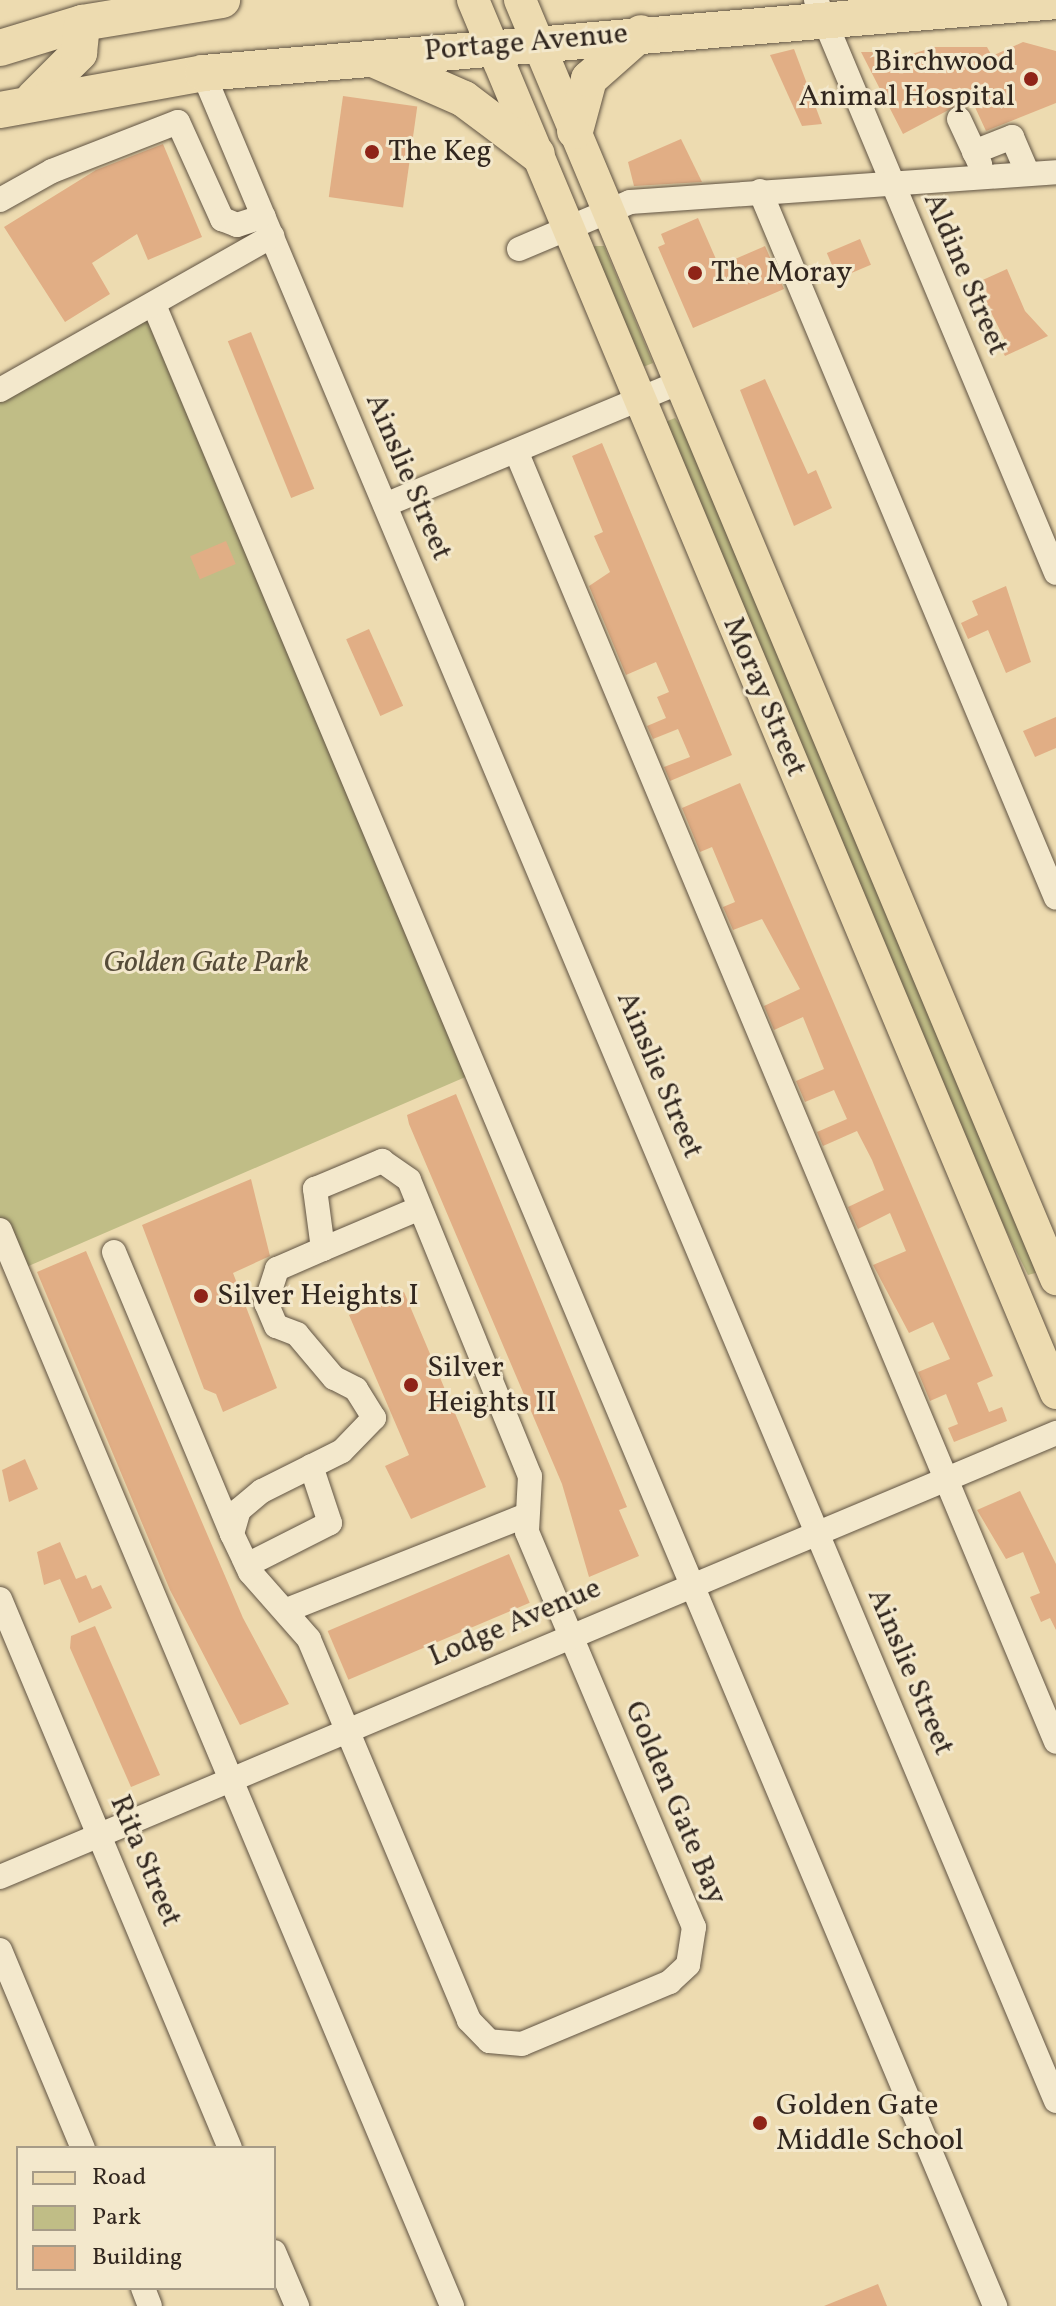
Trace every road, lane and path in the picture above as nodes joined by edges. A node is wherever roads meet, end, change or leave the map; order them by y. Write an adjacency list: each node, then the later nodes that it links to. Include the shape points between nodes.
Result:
1 (222, 0): 7 (highway)
2 (473, 0): 10 (main road, Moray Street)
3 (520, 0): 9 (main road, Moray Street)
4 (1056, 1): 5 (highway, Portage Avenue)
5 (869, 6): 6 (highway, Portage Avenue)
6 (819, 8): 8 (highway, Portage Avenue); 22 (street, Aldine Street)
7 (82, 23): 11 (highway); 14 (highway, via 79,53)
8 (641, 33): 9 (highway, Portage Avenue); 16 (highway, via 589,79)
9 (537, 42): 10 (highway, Portage Avenue); 16 (main road, Moray Street)
10 (492, 46): 12 (highway, Portage Avenue); 18 (main road, Moray Street)
11 (0, 48)
12 (368, 56): 13 (highway, Portage Avenue); 18 (highway, via 464,99)
13 (203, 73): 14 (highway, Portage Avenue); 26 (street, Ainslie Street)
14 (15, 106)
15 (959, 119): 17 (street)
16 (575, 131): 25 (main road, Moray Street)
17 (974, 152): 20 (street, via 1012,137); 21 (street)
18 (537, 154): 27 (main road, Moray Street)
19 (1056, 172): 20 (street)
20 (1028, 174): 21 (street)
21 (986, 177): 22 (street)
22 (893, 184): 23 (street); 35 (street, Aldine Street)
23 (760, 191): 25 (street); 36 (street)
24 (0, 200): 26 (street, via 178,122 222,219)
25 (608, 209): 27 (street); 30 (main road, Moray Street)
26 (268, 226): 29 (street); 34 (street, Ainslie Street)
27 (568, 227): 28 (street); 32 (main road, Moray Street)
28 (519, 249)
29 (154, 305): 31 (street); 50 (street)
30 (680, 382): 32 (street); 41 (main road, Moray Street)
31 (0, 390)
32 (639, 399): 33 (street); 42 (main road, Moray Street)
33 (516, 451): 34 (street); 45 (street)
34 (385, 505): 47 (street, Ainslie Street)
35 (1056, 573)
36 (1056, 898)
37 (420, 1208): 39 (street); 39 (street, via 400,1168 382,1161 315,1189); 46 (street, via 530,1476)
38 (0, 1230): 56 (street)
39 (323, 1249): 44 (street, via 277,1269 266,1303 276,1326 297,1334 334,1378 356,1389 374,1418 366,1434)
40 (114, 1252): 48 (street)
41 (1056, 1279)
42 (1056, 1393)
43 (1056, 1433): 45 (street, Lodge Avenue)
44 (311, 1466): 48 (street, via 250,1501); 49 (street, via 330,1523)
45 (946, 1478): 47 (street, Lodge Avenue); 55 (street)
46 (527, 1515): 52 (street); 53 (street, via 527,1532)
47 (817, 1532): 50 (street, Lodge Avenue); 60 (street, Ainslie Street)
48 (232, 1534): 49 (street)
49 (247, 1565): 52 (street)
50 (693, 1584): 53 (street, Lodge Avenue); 66 (street)
51 (0, 1599): 57 (street, Rita Street)
52 (287, 1610): 54 (street, via 309,1639)
53 (568, 1635): 54 (street, Lodge Avenue); 54 (street, Golden Gate Bay, via 694,1927 694,1948 680,1975 627,2001 522,2044 478,2033)
54 (348, 1728): 56 (street, Lodge Avenue)
55 (1056, 1742)
56 (229, 1778): 57 (street, Lodge Avenue); 65 (street)
57 (99, 1836): 58 (street, Lodge Avenue); 62 (street, Rita Street)
58 (0, 1877)
59 (0, 1950): 61 (street)
60 (1056, 2101)
61 (82, 2146)
62 (229, 2146)
63 (276, 2257): 64 (street)
64 (297, 2306)
65 (452, 2306)
66 (995, 2306)

